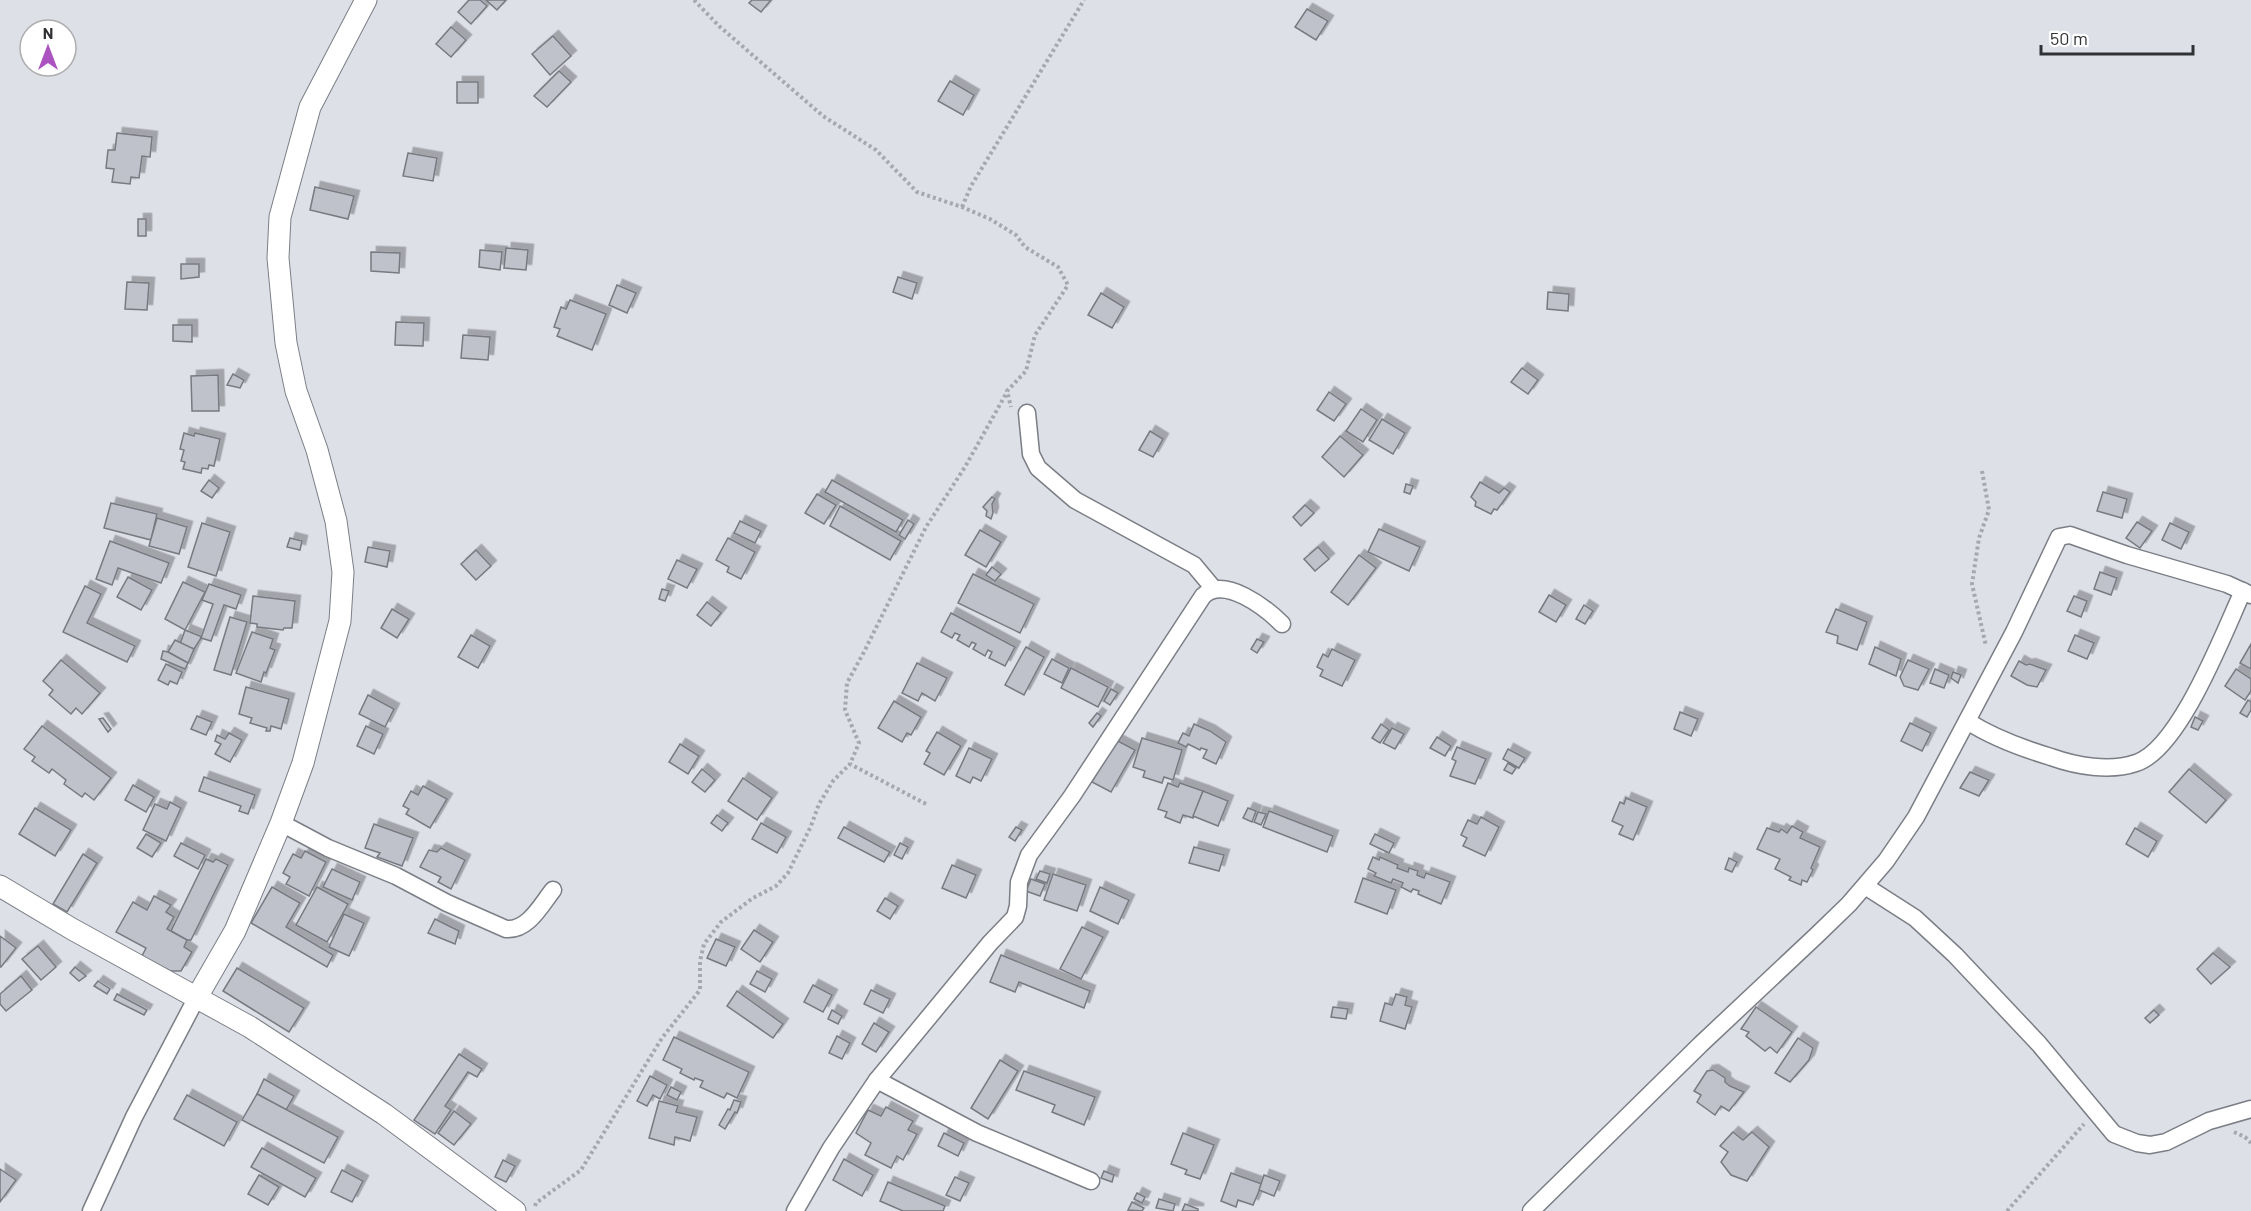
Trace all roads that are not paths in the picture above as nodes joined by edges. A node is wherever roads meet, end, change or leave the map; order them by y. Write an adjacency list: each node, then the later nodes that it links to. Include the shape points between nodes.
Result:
1 (366, 0): 7 (street, via 310,106 280,217 278,258 286,343 296,391 336,521 343,572 337,631 303,763)
2 (1019, 413): 3 (street, via 1038,468 1075,500 1194,565)
3 (1214, 589): 5 (street, via 1226,589 1252,601); 12 (street, via 1207,591 1197,604 1029,855 1019,882 1015,917)
4 (2247, 593): 6 (street, via 2176,727 2152,754 2137,763 2114,767 2065,762 1983,732); 6 (street, via 2070,535 2059,537)
5 (1282, 624)
6 (1966, 721): 9 (street, via 1916,817)
7 (281, 823): 10 (street, via 503,929 526,924); 11 (street, via 239,923)
8 (0, 886): 11 (street)
9 (1865, 886): 13 (street, via 1915,918 1955,955 2039,1044 2114,1134 2150,1145); 18 (street)
10 (553, 890)
11 (197, 998): 15 (street, via 134,1117); 16 (street, via 250,1027 384,1114)
12 (877, 1080): 14 (street, via 977,1133); 17 (street)
13 (2251, 1109)
14 (1090, 1181)
15 (91, 1211)
16 (515, 1211)
17 (795, 1211)
18 (1531, 1211)

